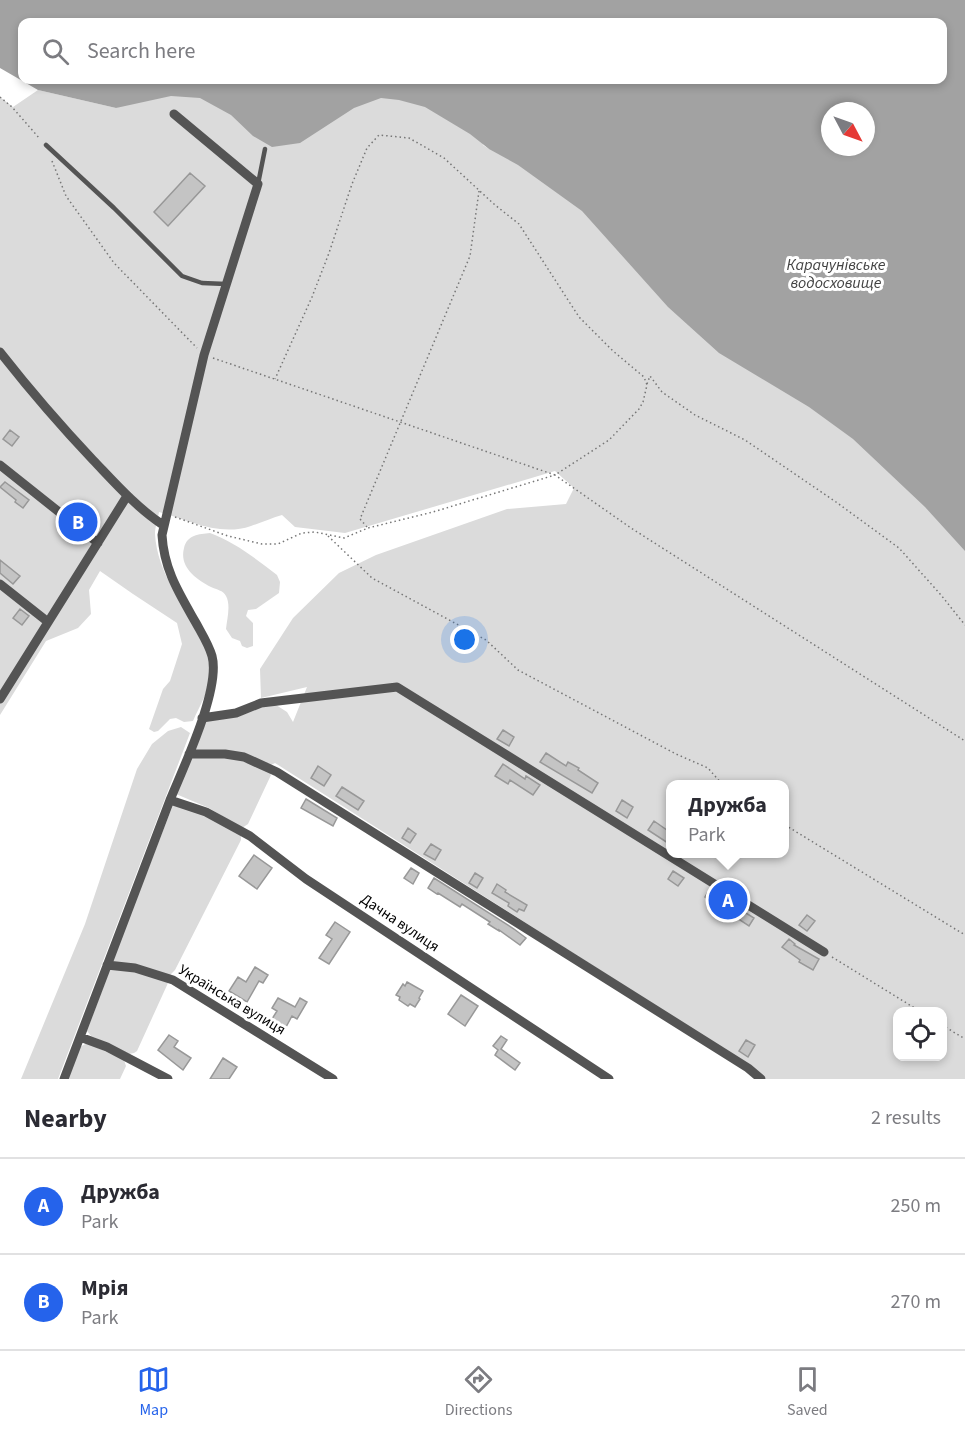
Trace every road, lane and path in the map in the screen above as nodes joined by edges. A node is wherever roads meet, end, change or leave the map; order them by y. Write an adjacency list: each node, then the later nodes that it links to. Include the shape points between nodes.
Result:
1 (0, 97): 3 (path)
2 (174, 114): 5 (street)
3 (46, 145): 7 (lane, via 182,276 202,283); 9 (path, via 66,196 114,263)
4 (265, 149): 5 (lane)
5 (258, 184): 7 (street)
6 (479, 191): 10 (path, via 444,158 409,138 379,135 367,148 312,297); 11 (path, via 519,224 579,317 644,377); 12 (path, via 470,256)
7 (226, 284): 9 (street)
8 (0, 352): 15 (street)
9 (204, 355): 10 (path); 16 (street)
10 (275, 379): 12 (path)
11 (647, 385): 14 (path, via 639,409 609,440); 23 (path, via 650,376 662,392 695,415 745,440 899,548)
12 (401, 422): 14 (path); 18 (path, via 360,519)
13 (0, 465): 20 (street)
14 (555, 475): 18 (path); 26 (path, via 631,528)
15 (127, 496): 17 (street); 20 (street)
16 (166, 514): 17 (street); 19 (path, via 262,544 278,544 302,533)
17 (163, 525): 25 (street, via 162,551 168,569 206,641 215,669)
18 (368, 528): 19 (path, via 344,538)
19 (328, 535): 28 (path, via 372,578 486,640 518,670 708,768)
20 (98, 543): 22 (street)
21 (0, 584): 22 (street)
22 (48, 622): 24 (street)
23 (965, 625)
24 (0, 699)
25 (202, 718): 27 (street); 31 (street, via 236,713 261,703 397,687)
26 (965, 741)
27 (189, 754): 29 (street); 44 (street, via 244,757 277,772)
28 (718, 780)
29 (170, 800): 35 (street); 43 (street, Дачна вулиця, via 206,812 250,836 306,879)
30 (789, 827): 33 (path)
31 (666, 854)
32 (673, 858): 34 (street)
33 (965, 935)
34 (825, 952): 36 (path)
35 (107, 965): 38 (street); 42 (street, Українська вулиця, via 135,968 173,980)
36 (914, 1007)
37 (947, 1028): 39 (path)
38 (80, 1037): 40 (street); 41 (street)
39 (965, 1038)
40 (64, 1079)
41 (168, 1079)
42 (333, 1079)
43 (609, 1079)
44 (761, 1079)

